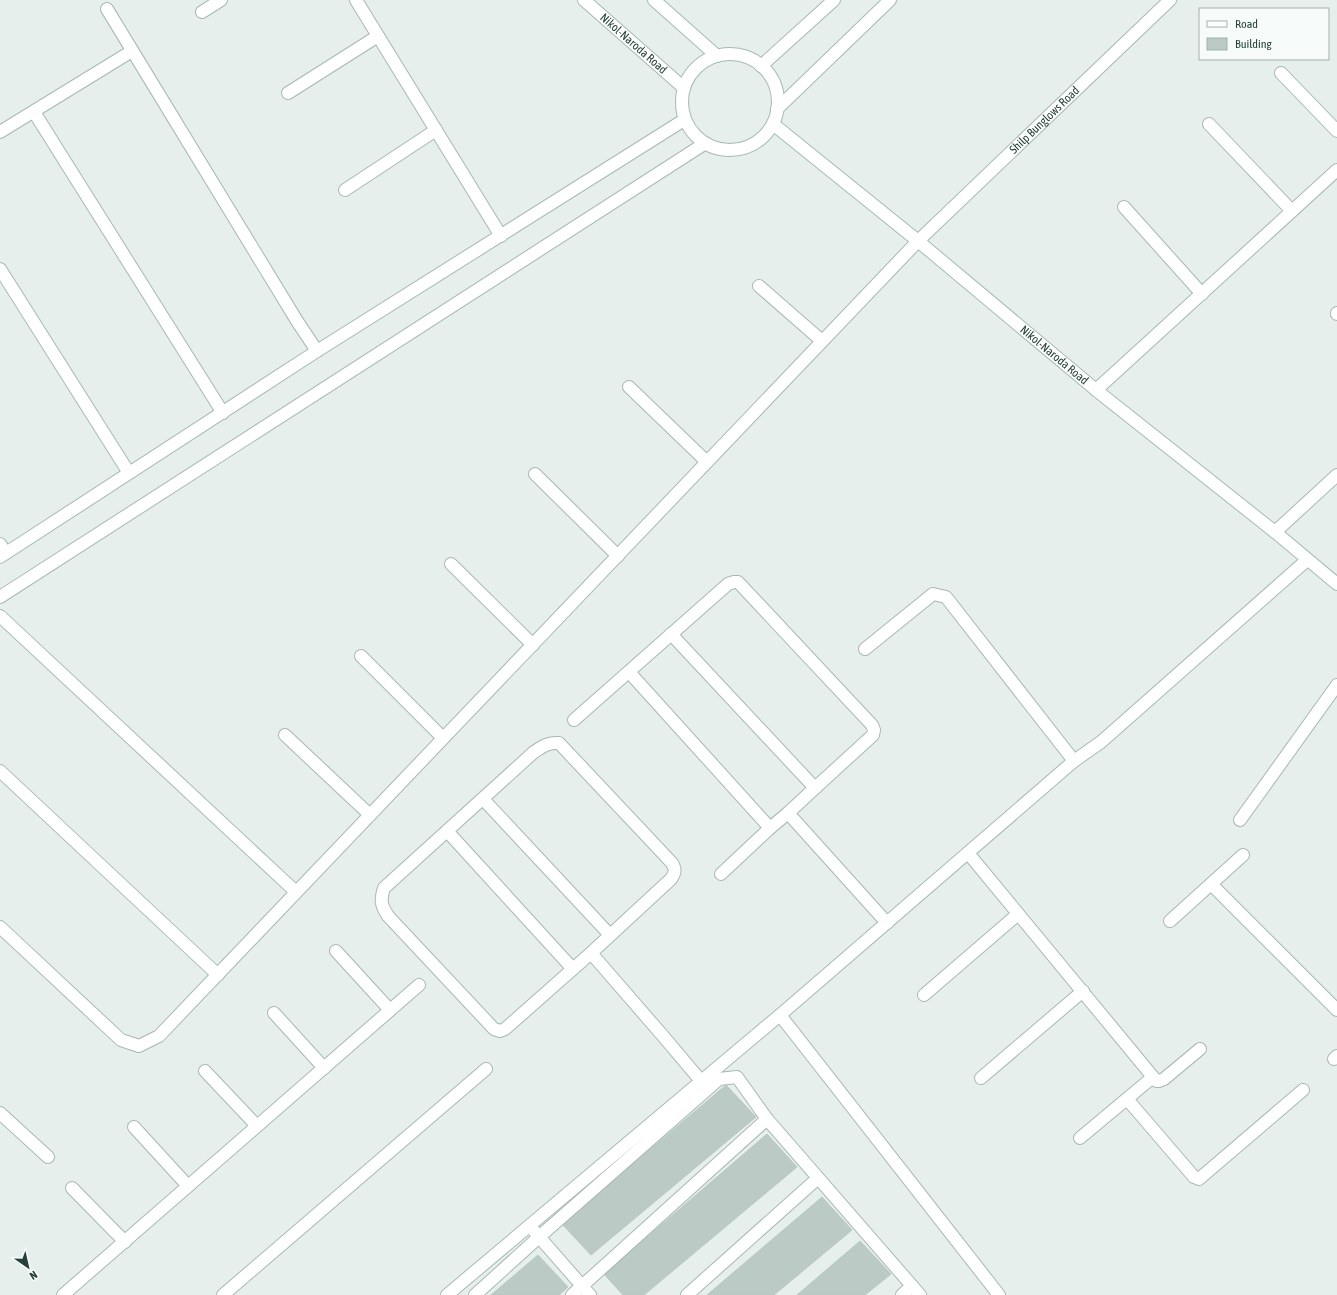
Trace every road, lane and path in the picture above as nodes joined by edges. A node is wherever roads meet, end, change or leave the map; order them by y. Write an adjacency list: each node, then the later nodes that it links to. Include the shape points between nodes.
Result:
1 (221, 0): 9 (street)
2 (356, 0): 10 (street)
3 (584, 0): 15 (street, Nikol-Naroda Road)
4 (654, 0): 12 (street)
5 (834, 0): 13 (street)
6 (890, 0): 17 (street)
7 (1170, 0): 31 (street, Shilp Bunglows Road)
8 (107, 9): 11 (street)
9 (202, 12)
10 (378, 36): 16 (street); 22 (street)
11 (132, 51): 18 (street); 36 (street)
12 (716, 56): 13 (street, via 732,54 748,58); 15 (street, via 702,63 691,74)
13 (761, 66): 17 (street, via 772,78 777,93)
14 (1282, 72): 23 (street)
15 (684, 88): 19 (street)
16 (288, 94)
17 (777, 109): 20 (street)
18 (34, 112): 24 (street); 39 (street)
19 (684, 120): 25 (street, via 692,133); 30 (street)
20 (773, 124): 25 (street, via 763,137 750,146 735,150 719,149); 31 (street, Nikol-Naroda Road)
21 (1209, 124): 29 (street)
22 (436, 130): 27 (street); 30 (street)
23 (1337, 131)
24 (0, 132)
25 (704, 144): 50 (street)
26 (1337, 170): 29 (street)
27 (345, 190)
28 (1124, 207): 34 (street)
29 (1292, 212): 34 (street)
30 (501, 236): 36 (street)
31 (918, 241): 35 (street, Shilp Bunglows Road); 38 (street, Nikol-Naroda Road)
32 (0, 269): 41 (street)
33 (759, 286): 35 (street)
34 (1202, 294): 38 (street)
35 (822, 341): 40 (street, Shilp Bunglows Road)
36 (317, 351): 39 (street)
37 (629, 387): 40 (street)
38 (1096, 390): 44 (street, Nikol-Naroda Road)
39 (223, 413): 41 (street)
40 (707, 462): 46 (street, Shilp Bunglows Road)
41 (129, 473): 45 (street)
42 (535, 474): 46 (street)
43 (1337, 475): 44 (street)
44 (1275, 532): 47 (street, Nikol-Naroda Road)
45 (2, 552)
46 (618, 556): 53 (street, Shilp Bunglows Road)
47 (1308, 560): 49 (street, Nikol-Naroda Road); 61 (street, via 1101,742)
48 (451, 564): 53 (street)
49 (1337, 584)
50 (0, 597)
51 (0, 616): 74 (street)
52 (671, 634): 56 (street); 63 (street); 63 (street, via 728,584 738,582 872,725 873,735)
53 (533, 645): 60 (street, Shilp Bunglows Road)
54 (865, 649): 61 (street, via 933,594 946,597)
55 (361, 656): 60 (street)
56 (628, 672): 58 (street); 68 (street)
57 (1337, 685): 67 (street)
58 (574, 720)
59 (285, 735): 66 (street)
60 (443, 738): 66 (street, Shilp Bunglows Road)
61 (1074, 761): 70 (street)
62 (0, 771): 83 (street)
63 (815, 788): 65 (street)
64 (483, 798): 69 (street); 79 (street); 79 (street, via 534,752 552,742 559,743 672,863 675,873 671,879)
65 (788, 813): 68 (street); 77 (street)
66 (370, 815): 74 (street, Shilp Bunglows Road)
67 (1240, 820)
68 (770, 828): 72 (street)
69 (447, 831): 82 (street); 82 (street, via 384,888 381,898 383,909 388,916 494,1029 500,1031)
70 (968, 853): 75 (street); 77 (street)
71 (1242, 855): 73 (street)
72 (721, 874)
73 (1211, 884): 76 (street); 88 (street)
74 (296, 892): 83 (street, Shilp Bunglows Road)
75 (1018, 914): 85 (street); 86 (street)
76 (1170, 921)
77 (887, 923): 90 (street)
78 (0, 927): 83 (street, Shilp Bunglows Road, via 121,1040 139,1046 159,1036)
79 (610, 935): 81 (street)
80 (336, 951): 87 (street)
81 (590, 953): 82 (street); 97 (street)
82 (573, 970)
83 (218, 974)
84 (419, 985): 87 (street)
85 (1082, 991): 95 (street); 96 (street)
86 (924, 995)
87 (390, 1010): 92 (street)
88 (1337, 1010)
89 (274, 1013): 92 (street)
90 (780, 1015): 97 (street); 122 (street)
91 (1200, 1049): 95 (street, via 1164,1079 1156,1081)
92 (324, 1068): 102 (street)
93 (486, 1070): 115 (street)
94 (205, 1071): 102 (street)
95 (1154, 1077): 99 (street)
96 (981, 1078)
97 (701, 1081): 109 (street)
98 (1303, 1090): 99 (street, via 1199,1179 1194,1177)
99 (1126, 1099): 104 (street)
100 (0, 1113): 105 (street)
101 (768, 1119): 106 (street); 110 (street, via 737,1077 719,1079); 113 (street)
102 (257, 1126): 107 (street)
103 (134, 1127): 107 (street)
104 (1080, 1138)
105 (48, 1157)
106 (818, 1178): 112 (street); 119 (street)
107 (188, 1186): 111 (street)
108 (72, 1188): 111 (street)
109 (529, 1226): 110 (street); 116 (street)
110 (539, 1237): 113 (street); 117 (street)
111 (125, 1242): 114 (street)
112 (912, 1286): 120 (street); 121 (street)
113 (586, 1290): 118 (street)
114 (63, 1295)
115 (224, 1295)
116 (447, 1295)
117 (475, 1295)
118 (572, 1295)
119 (687, 1295)
120 (902, 1295)
121 (920, 1295)
122 (999, 1295)

